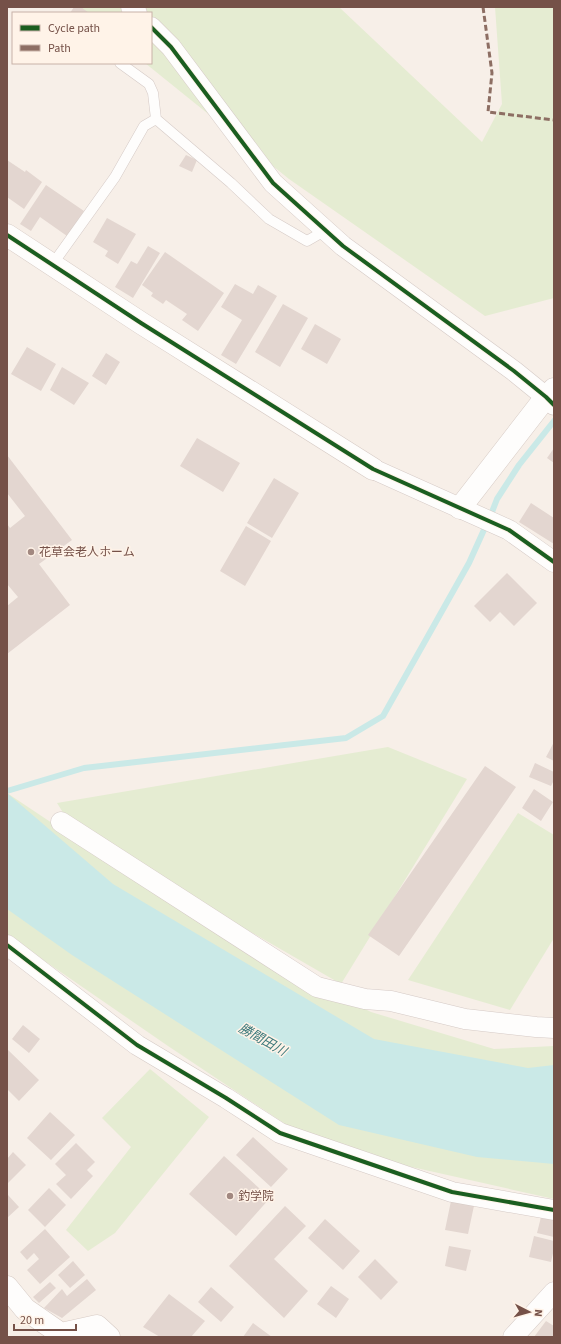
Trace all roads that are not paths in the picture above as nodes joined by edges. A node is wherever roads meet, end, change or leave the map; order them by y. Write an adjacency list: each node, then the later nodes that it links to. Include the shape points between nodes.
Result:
1 (152, 28): 4 (street, via 171,47 273,183)
2 (121, 64): 3 (lane, via 149,84 153,93)
3 (156, 119): 4 (lane, via 269,219 308,241); 6 (lane, via 144,126 115,177)
4 (326, 230): 7 (street, via 342,246)
5 (7, 235): 6 (street)
6 (52, 265): 8 (street)
7 (551, 398): 9 (street)
8 (373, 469): 9 (street)
9 (468, 512): 10 (street, via 509,530)
10 (554, 562)
11 (61, 822): 13 (street, via 317,987 465,1019)
12 (7, 945): 14 (street, via 137,1045 226,1098 280,1134 452,1192)
13 (554, 1028)
14 (554, 1210)
15 (7, 1287): 17 (street, via 24,1309)
16 (554, 1292): 19 (street)
17 (59, 1335): 18 (street, via 96,1326)
18 (109, 1337)
19 (513, 1337)

